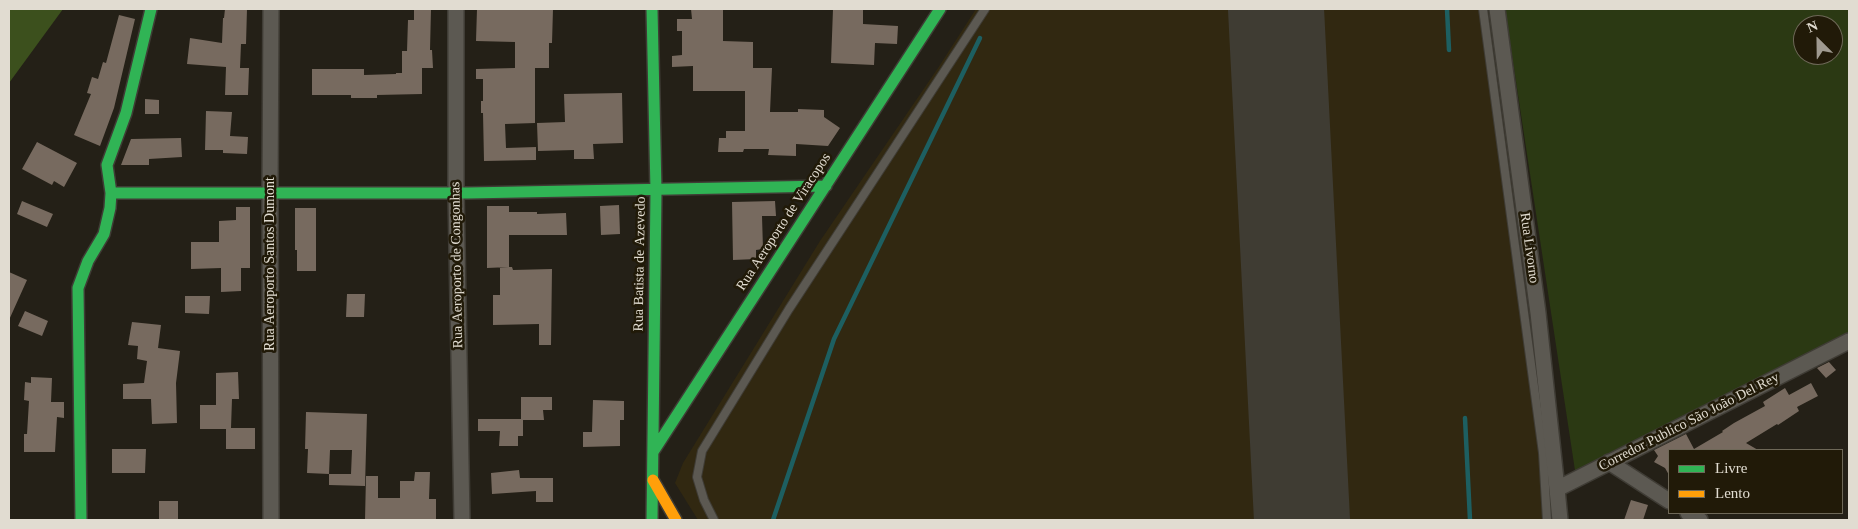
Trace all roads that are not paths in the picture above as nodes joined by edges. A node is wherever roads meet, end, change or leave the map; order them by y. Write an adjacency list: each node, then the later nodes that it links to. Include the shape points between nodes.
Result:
1 (151, 9): 11 (street, via 126,113 107,165)
2 (272, 9): 13 (street, Rua Aeroporto Santos Dumont)
3 (456, 9): 12 (street, Rua Aeroporto de Congonhas)
4 (652, 9): 10 (street, Rua Batista de Azevedo)
5 (940, 9): 9 (street, Rua Aeroporto de Viracopos)
6 (985, 9): 25 (lane, via 789,309 702,451 697,477)
7 (1483, 9): 26 (lane, via 1543,453)
8 (1497, 9): 18 (street, Rua Livorno, via 1538,313)
9 (826, 186): 10 (street); 15 (street, Rua Aeroporto de Viracopos)
10 (656, 191): 12 (street); 15 (street, Rua Batista de Azevedo)
11 (111, 193): 13 (street); 20 (street, via 104,234 88,260 78,288)
12 (456, 193): 13 (street); 22 (street, Rua Aeroporto de Congonhas)
13 (270, 195): 21 (street, Rua Aeroporto Santos Dumont)
14 (1849, 341): 16 (street, Corredor Publico São João Del Rey)
15 (653, 452): 17 (street, Rua Batista de Azevedo)
16 (1609, 462): 18 (street, Corredor Publico São João Del Rey); 19 (street)
17 (652, 479): 23 (street, Rua Batista de Azevedo); 24 (street)
18 (1557, 489): 27 (street)
19 (1668, 500)
20 (81, 520)
21 (271, 520)
22 (462, 520)
23 (652, 520)
24 (676, 520)
25 (714, 520)
26 (1547, 520)
27 (1560, 520)

